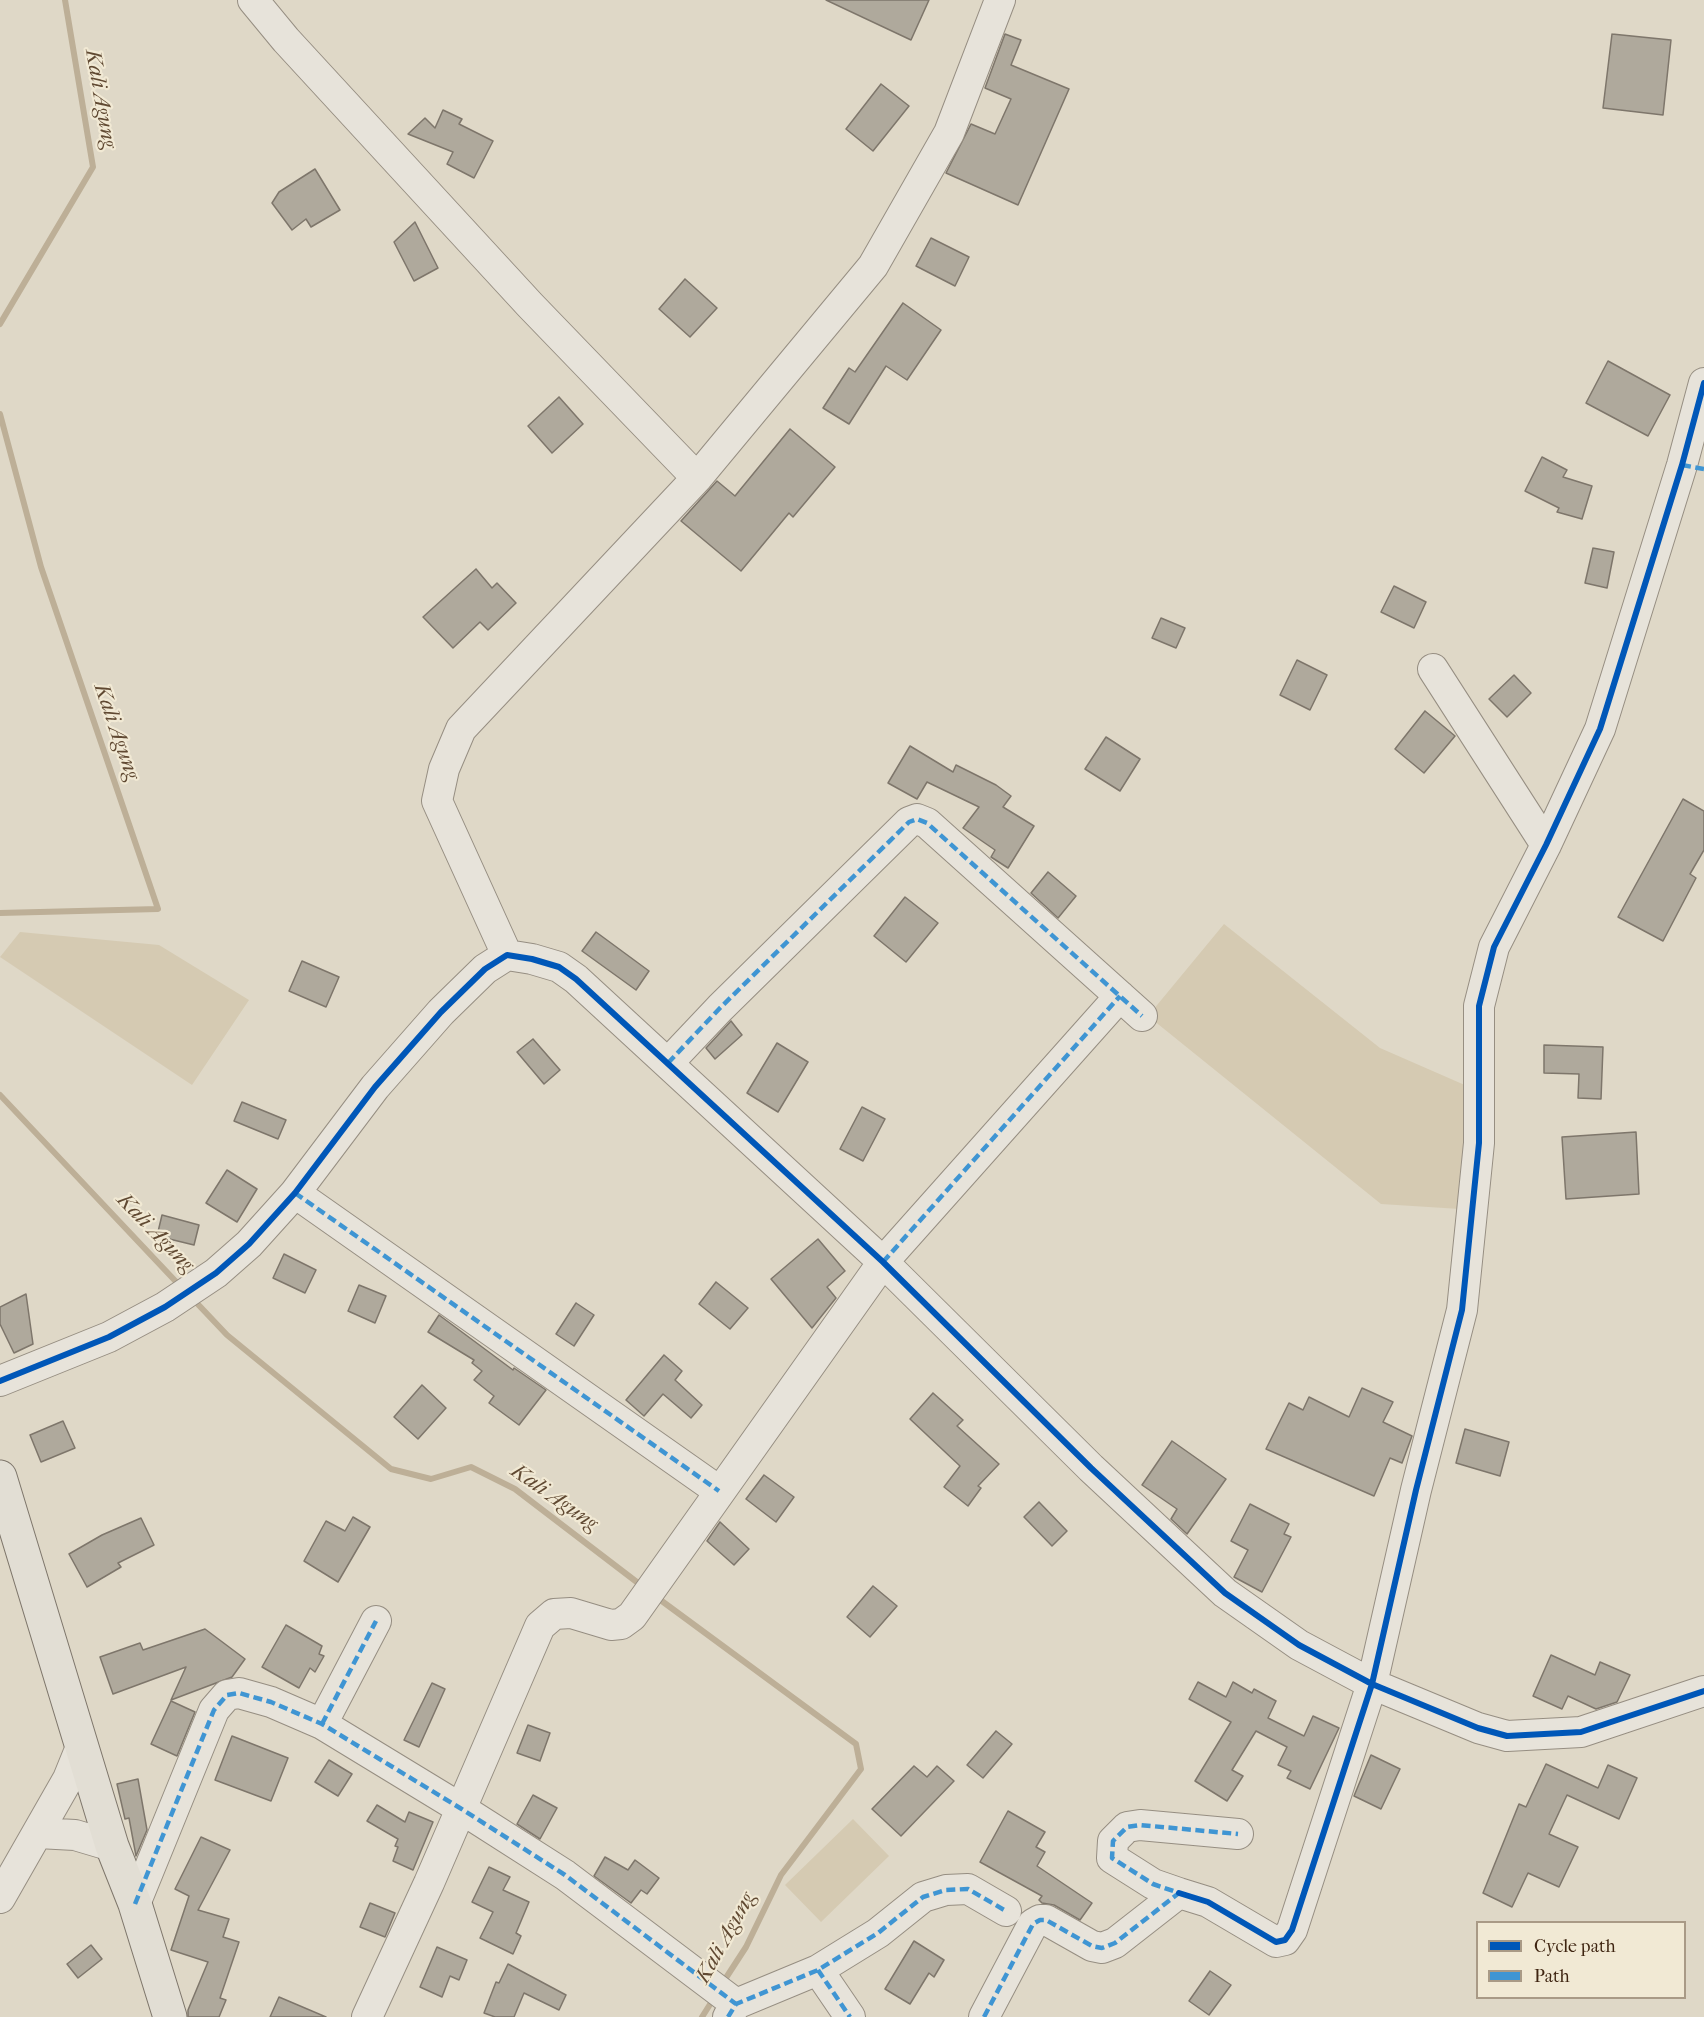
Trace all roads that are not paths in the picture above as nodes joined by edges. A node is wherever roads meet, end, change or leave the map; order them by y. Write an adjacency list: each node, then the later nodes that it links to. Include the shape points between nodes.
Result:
1 (253, 0): 5 (street, via 530,305)
2 (1000, 0): 5 (street, via 949,133 873,266)
3 (1704, 383): 4 (street)
4 (1693, 467): 7 (street, via 1600,729)
5 (697, 477): 8 (street, via 461,729 444,769 437,801)
6 (1433, 669): 7 (street)
7 (1546, 845): 18 (street, via 1494,947 1479,1006 1479,1143 1462,1310)
8 (507, 955): 11 (street, via 558,967 576,979); 12 (street, via 485,969 441,1012 375,1087)
9 (1120, 996): 10 (street); 11 (street, via 927,823 917,819 909,822); 13 (street)
10 (1142, 1016)
11 (668, 1063): 13 (street)
12 (296, 1193): 14 (street, via 249,1244 187,1293 109,1337); 16 (street)
13 (883, 1262): 16 (street); 18 (street, via 1091,1468 1225,1593 1299,1645)
14 (0, 1381)
15 (0, 1477): 21 (main road)
16 (719, 1491): 22 (street, via 632,1616 621,1624 611,1625 571,1613 554,1614 540,1626)
17 (376, 1621): 20 (street)
18 (1372, 1684): 19 (street, via 1507,1736 1581,1731); 26 (street, via 1292,1930 1285,1940 1276,1942 1208,1902)
19 (1704, 1691)
20 (322, 1724): 22 (street); 28 (street, via 271,1702 239,1693 227,1695 214,1710)
21 (81, 1747): 23 (street); 25 (main road)
22 (460, 1808): 31 (street, via 566,1875); 33 (street)
23 (38, 1833): 25 (street, via 75,1835); 27 (street)
24 (1238, 1834): 26 (street, via 1140,1825 1127,1827 1113,1841 1112,1858 1123,1867)
25 (111, 1846): 28 (main road)
26 (1179, 1893): 35 (street, via 1115,1943 1102,1948 1046,1920 1033,1924)
27 (0, 1898)
28 (135, 1904): 32 (main road)
29 (1006, 1911): 30 (street, via 968,1889 922,1897 878,1933)
30 (818, 1970): 31 (street); 34 (street)
31 (725, 2000)
32 (170, 2017)
33 (367, 2017)
34 (850, 2017)
35 (984, 2017)

